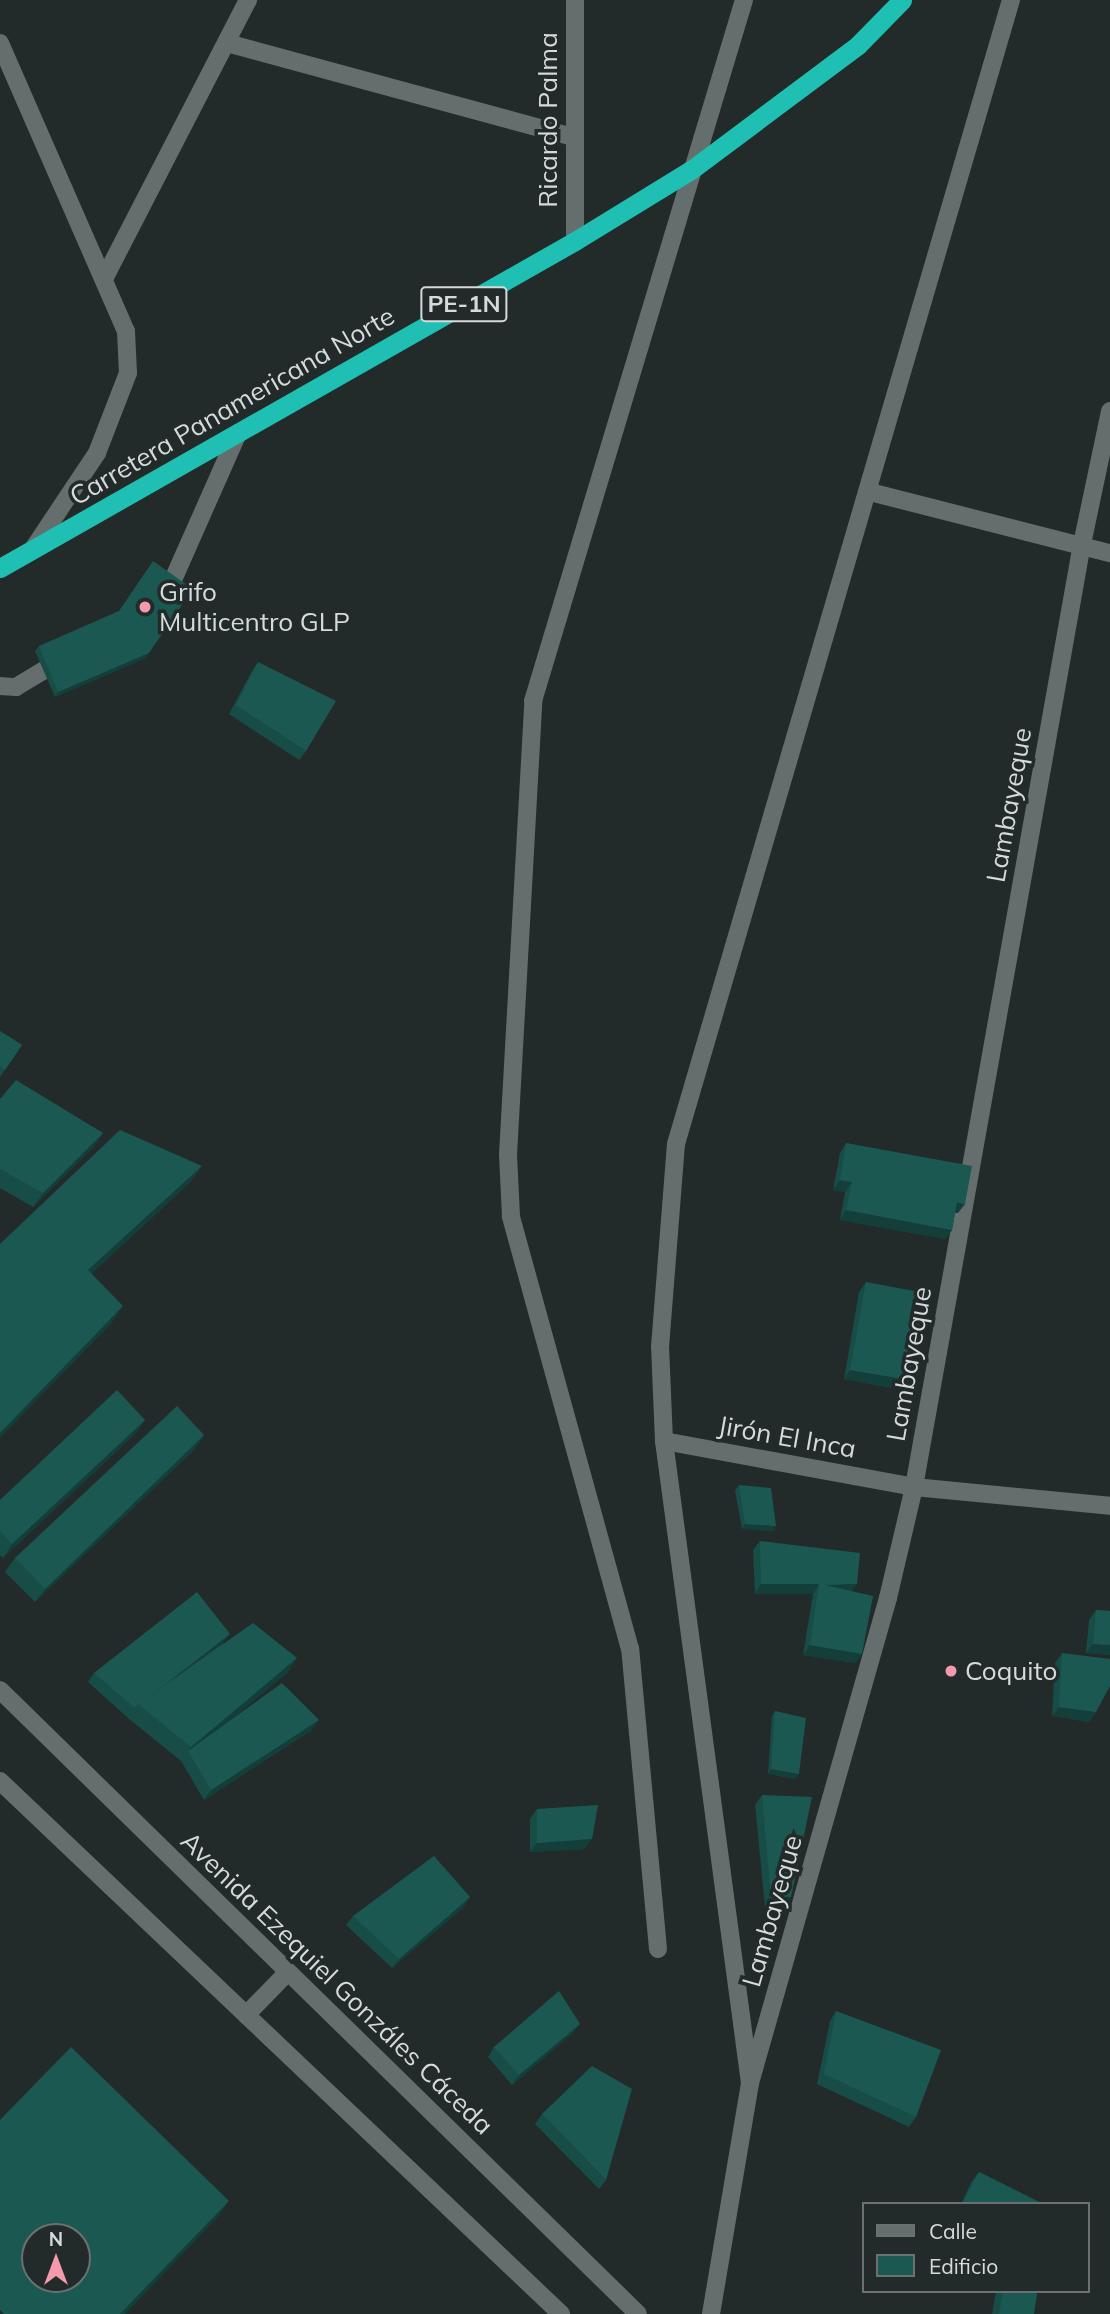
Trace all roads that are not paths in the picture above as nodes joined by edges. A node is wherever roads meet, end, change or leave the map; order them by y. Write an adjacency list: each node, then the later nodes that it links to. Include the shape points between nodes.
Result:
1 (248, 0): 7 (street)
2 (575, 0): 8 (street, Ricardo Palma)
3 (744, 0): 9 (street)
4 (902, 0): 9 (highway, Carretera Panamericana Norte / PE-1N, via 858,45)
5 (1011, 0): 14 (street)
6 (0, 43): 11 (street)
7 (227, 43): 8 (street); 11 (street)
8 (573, 138): 10 (street, Ricardo Palma)
9 (691, 170): 10 (highway, Carretera Panamericana Norte / PE-1N); 27 (street, via 533,702 508,1155 511,1216 629,1649)
10 (575, 241): 13 (highway, Carretera Panamericana Norte / PE-1N)
11 (105, 278): 16 (street, via 127,331 128,373 97,453)
12 (1110, 411): 15 (street, Lambayeque)
13 (237, 433): 16 (highway, Carretera Panamericana Norte / PE-1N); 19 (street)
14 (870, 492): 15 (street); 22 (street, via 676,1144 660,1347)
15 (1081, 549): 17 (street); 23 (street, Lambayeque)
16 (33, 550): 18 (highway, Carretera Panamericana Norte / PE-1N)
17 (1110, 553)
18 (0, 568)
19 (172, 582)
20 (44, 670): 21 (street, via 16,687)
21 (0, 686)
22 (664, 1441): 23 (street, Jirón El Inca); 30 (street)
23 (914, 1487): 24 (street, Jirón El Inca); 30 (street, Lambayeque, via 888,1598)
24 (1110, 1506)
25 (0, 1690): 28 (street, Avenida Ezequiel Gonzáles Cáceda)
26 (0, 1781): 29 (street)
27 (658, 1950)
28 (288, 1972): 29 (street); 32 (street, Avenida Ezequiel Gonzáles Cáceda)
29 (246, 2015): 31 (street)
30 (750, 2083): 33 (street, Lambayeque)
31 (561, 2314)
32 (638, 2314)
33 (711, 2314)

